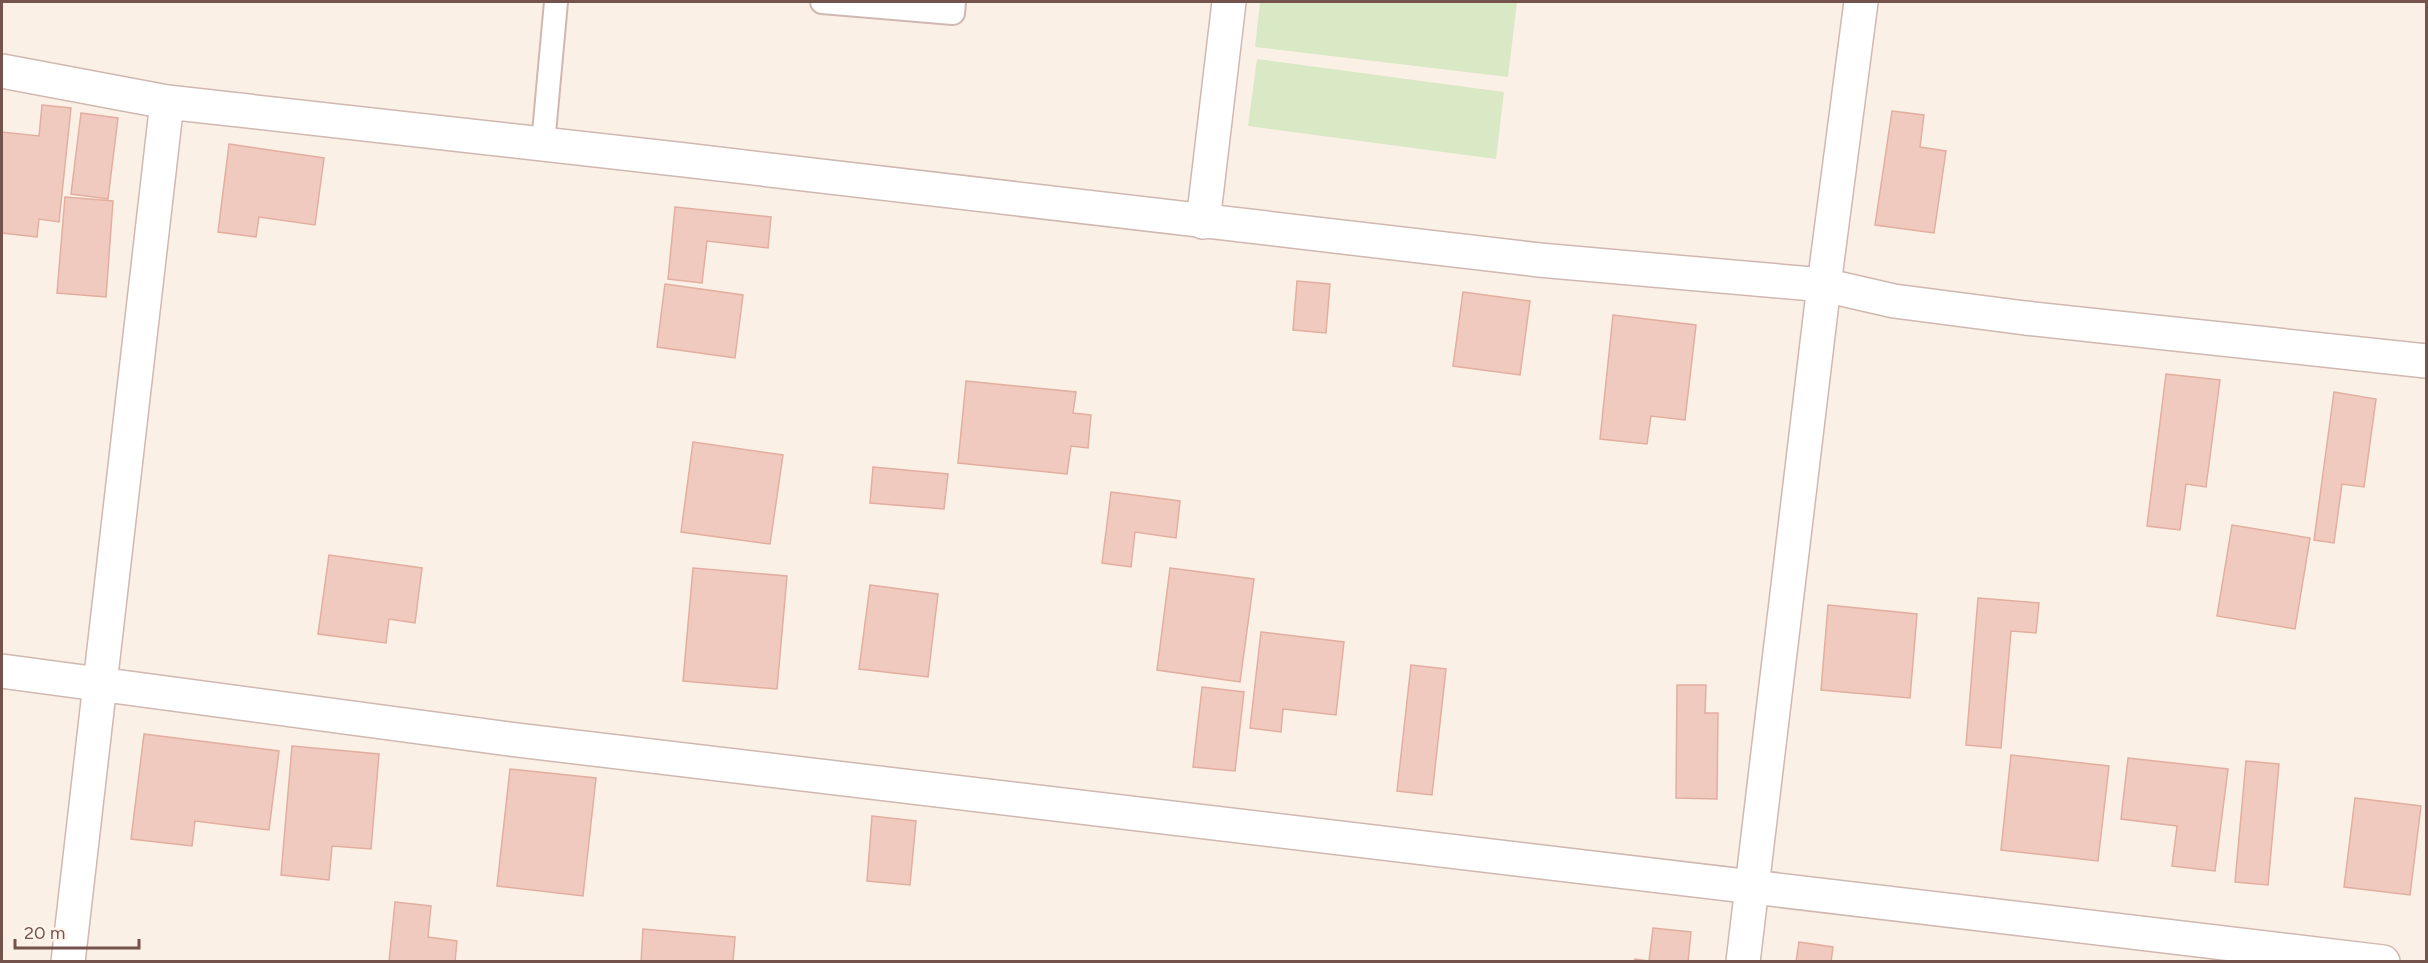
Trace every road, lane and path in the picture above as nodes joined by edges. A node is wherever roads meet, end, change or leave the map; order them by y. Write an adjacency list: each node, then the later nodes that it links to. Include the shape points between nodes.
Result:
1 (556, 2): 8 (lane)
2 (822, 2): 3 (lane, via 953,13)
3 (954, 2)
4 (1229, 2): 9 (street)
5 (1861, 2): 10 (street)
6 (2, 71): 7 (street)
7 (167, 102): 8 (street); 13 (street)
8 (543, 144): 9 (street)
9 (1203, 222): 10 (street, via 1539,260)
10 (1824, 285): 11 (street, via 1893,301 2025,318); 14 (street)
11 (2427, 361)
12 (2, 671): 13 (street)
13 (101, 684): 14 (street, via 509,739); 15 (street)
14 (1752, 886): 16 (street); 17 (street)
15 (68, 962)
16 (1743, 962)
17 (2383, 962)

